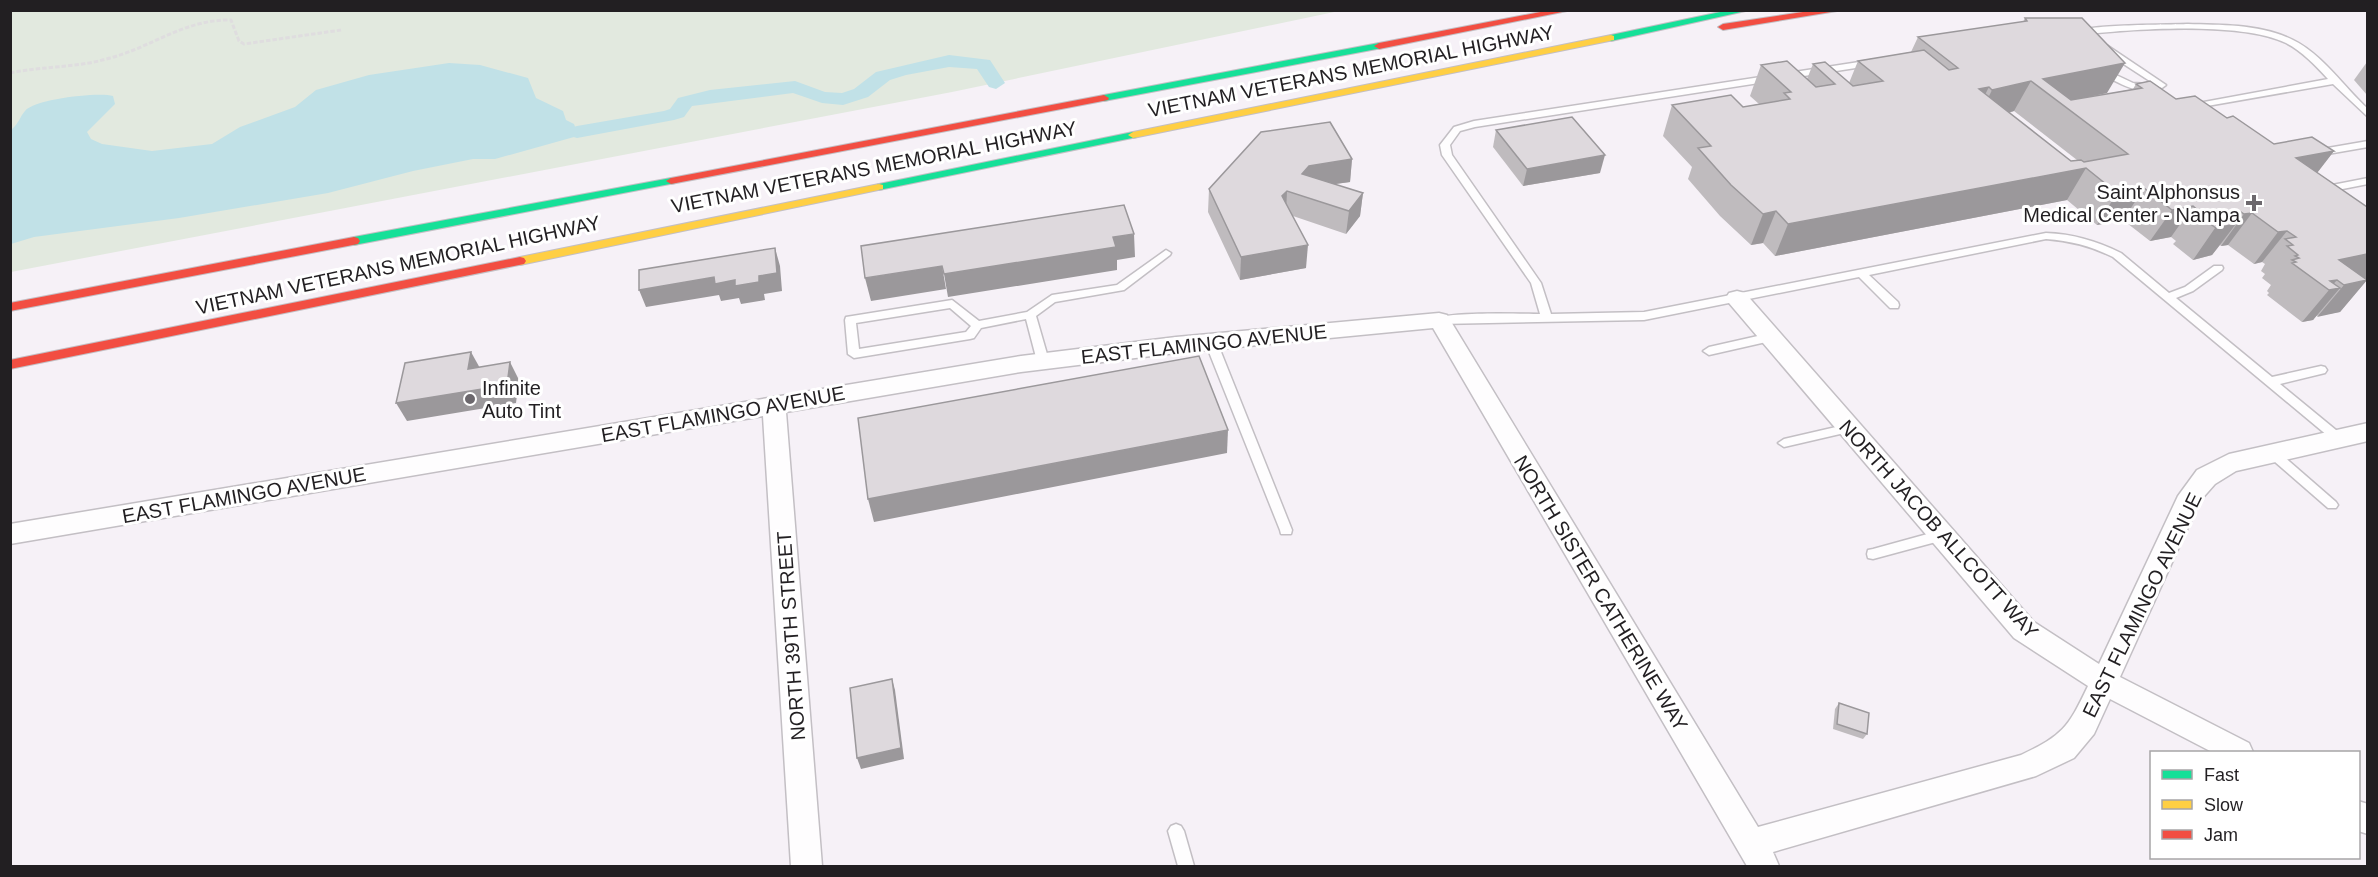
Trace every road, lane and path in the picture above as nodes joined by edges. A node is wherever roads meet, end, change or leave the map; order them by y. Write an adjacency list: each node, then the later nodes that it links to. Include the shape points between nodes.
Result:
1 (1495, 10): 6 (highway)
2 (1568, 10): 6 (highway, VIETNAM VETERANS MEMORIAL HIGHWAY)
3 (1746, 10): 7 (highway, VIETNAM VETERANS MEMORIAL HIGHWAY)
4 (1839, 10): 7 (highway)
5 (342, 30): 9 (path, via 244,44 231,20 210,20 105,60 36,67)
6 (1339, 54): 24 (highway, VIETNAM VETERANS MEMORIAL HIGHWAY)
7 (1522, 57): 33 (highway, VIETNAM VETERANS MEMORIAL HIGHWAY)
8 (1885, 60): 26 (lane, via 1457,129 1445,145 1447,155 1536,283)
9 (10, 74)
10 (2114, 77): 11 (lane, via 2143,88 2162,85 2076,32 2198,27 2267,34 2291,41)
11 (2333, 81): 12 (lane); 13 (lane)
12 (2183, 109)
13 (2367, 114)
14 (2367, 144): 15 (lane)
15 (2308, 155)
16 (2367, 182): 17 (lane, via 2317,191)
17 (2307, 188)
18 (1166, 253): 25 (lane, via 1120,288 1052,299)
19 (2218, 268): 21 (lane, via 2189,289)
20 (1860, 272): 21 (lane, via 2046,236 2071,237 2095,243 2117,255); 22 (lane); 23 (lane)
21 (2168, 297): 35 (lane)
22 (1737, 298): 26 (lane, via 1644,316); 29 (street, NORTH JACOB ALLCOTT WAY)
23 (1894, 305)
24 (10, 307)
25 (1030, 315): 28 (lane); 32 (lane)
26 (1547, 318): 27 (lane)
27 (1439, 320): 30 (street, EAST FLAMINGO AVENUE); 50 (street, NORTH SISTER CATHERINE WAY)
28 (977, 325): 28 (lane, via 952,304 850,320 854,354 970,335)
29 (1771, 337): 31 (lane); 37 (street, NORTH JACOB ALLCOTT WAY)
30 (1211, 342): 32 (street, EAST FLAMINGO AVENUE); 43 (lane)
31 (1709, 351)
32 (1043, 362): 36 (street, EAST FLAMINGO AVENUE)
33 (10, 364)
34 (2321, 370): 35 (lane)
35 (2270, 382): 39 (lane)
36 (774, 406): 44 (street, EAST FLAMINGO AVENUE); 51 (street, NORTH 39TH STREET)
37 (1849, 428): 40 (lane); 45 (street, NORTH JACOB ALLCOTT WAY)
38 (2367, 432): 39 (street, EAST FLAMINGO AVENUE)
39 (2338, 438): 41 (street, EAST FLAMINGO AVENUE)
40 (1784, 443)
41 (2271, 452): 42 (lane); 47 (street, EAST FLAMINGO AVENUE, via 2229,463 2206,477 2190,496)
42 (2332, 505)
43 (1286, 530)
44 (10, 534)
45 (1942, 535): 46 (lane); 47 (street, NORTH JACOB ALLCOTT WAY, via 2024,630)
46 (1873, 554)
47 (2104, 682): 48 (street, NORTH JACOB ALLCOTT WAY); 50 (street, EAST FLAMINGO AVENUE, via 2084,726 2064,749 2026,767)
48 (2235, 751)
49 (1176, 831): 52 (lane)
50 (1757, 855)
51 (807, 867)
52 (1186, 867)

